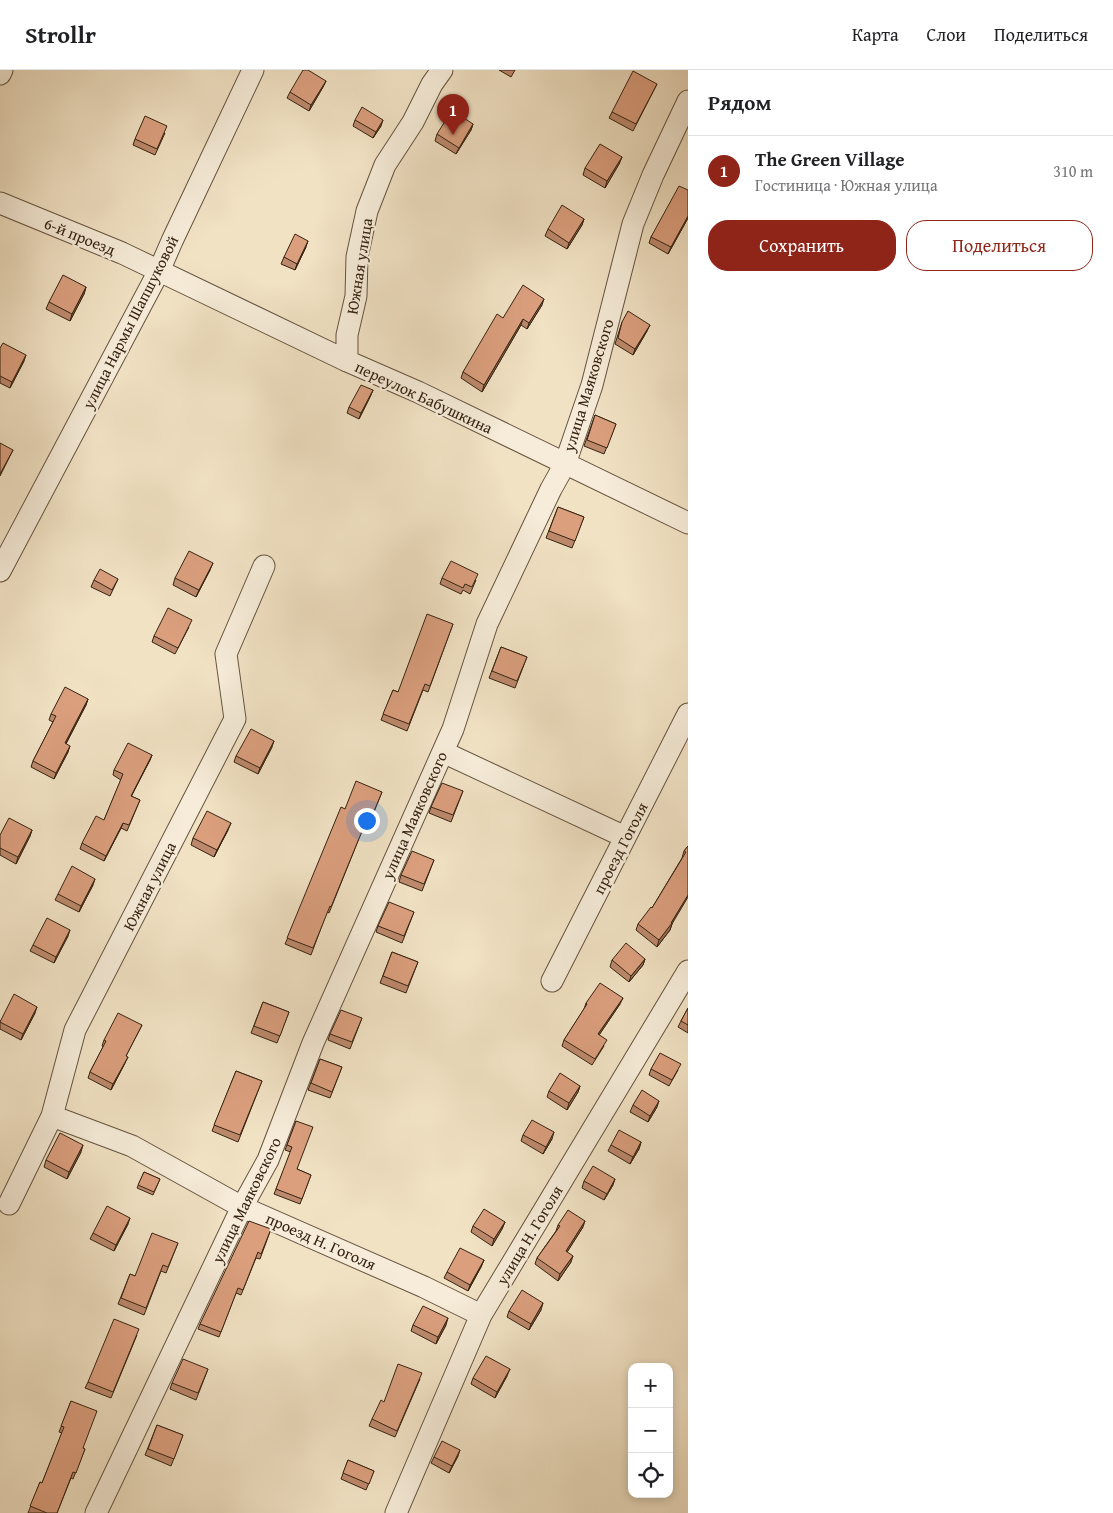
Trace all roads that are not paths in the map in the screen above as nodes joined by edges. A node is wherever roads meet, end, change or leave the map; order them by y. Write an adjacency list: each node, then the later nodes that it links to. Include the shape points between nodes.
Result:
1 (2, 70): 4 (street)
2 (253, 70): 7 (street, улица Нармы Шапшуковой)
3 (442, 70): 8 (street, Южная улица, via 385,165 367,211 357,257 356,296 347,335)
4 (0, 74)
5 (688, 101): 9 (street, улица Маяковского, via 633,224 592,385)
6 (0, 203): 7 (street, 6-й проезд, via 122,253)
7 (159, 272): 8 (street, переулок Бабушкина); 12 (street, улица Нармы Шапшуковой)
8 (348, 361): 9 (street, переулок Бабушкина)
9 (565, 464): 10 (street, переулок Бабушкина); 14 (street, улица Маяковского, via 487,624 453,729)
10 (688, 523)
11 (264, 566): 18 (street, Южная улица, via 226,654 235,719 74,1030)
12 (0, 571)
13 (688, 714): 15 (street, проезд Гоголя)
14 (442, 752): 15 (street); 20 (street, улица Маяковского, via 313,1043 268,1160)
15 (625, 837): 17 (street, проезд Гоголя)
16 (688, 971): 21 (street, улица Н. Гоголя)
17 (552, 981)
18 (52, 1116): 19 (street, Южная улица); 20 (street, проезд Н. Гоголя, via 132,1146)
19 (9, 1204)
20 (242, 1207): 21 (street, проезд Н. Гоголя); 22 (street, улица Маяковского)
21 (481, 1315): 23 (street, улица Н. Гоголя)
22 (96, 1513)
23 (396, 1513)

